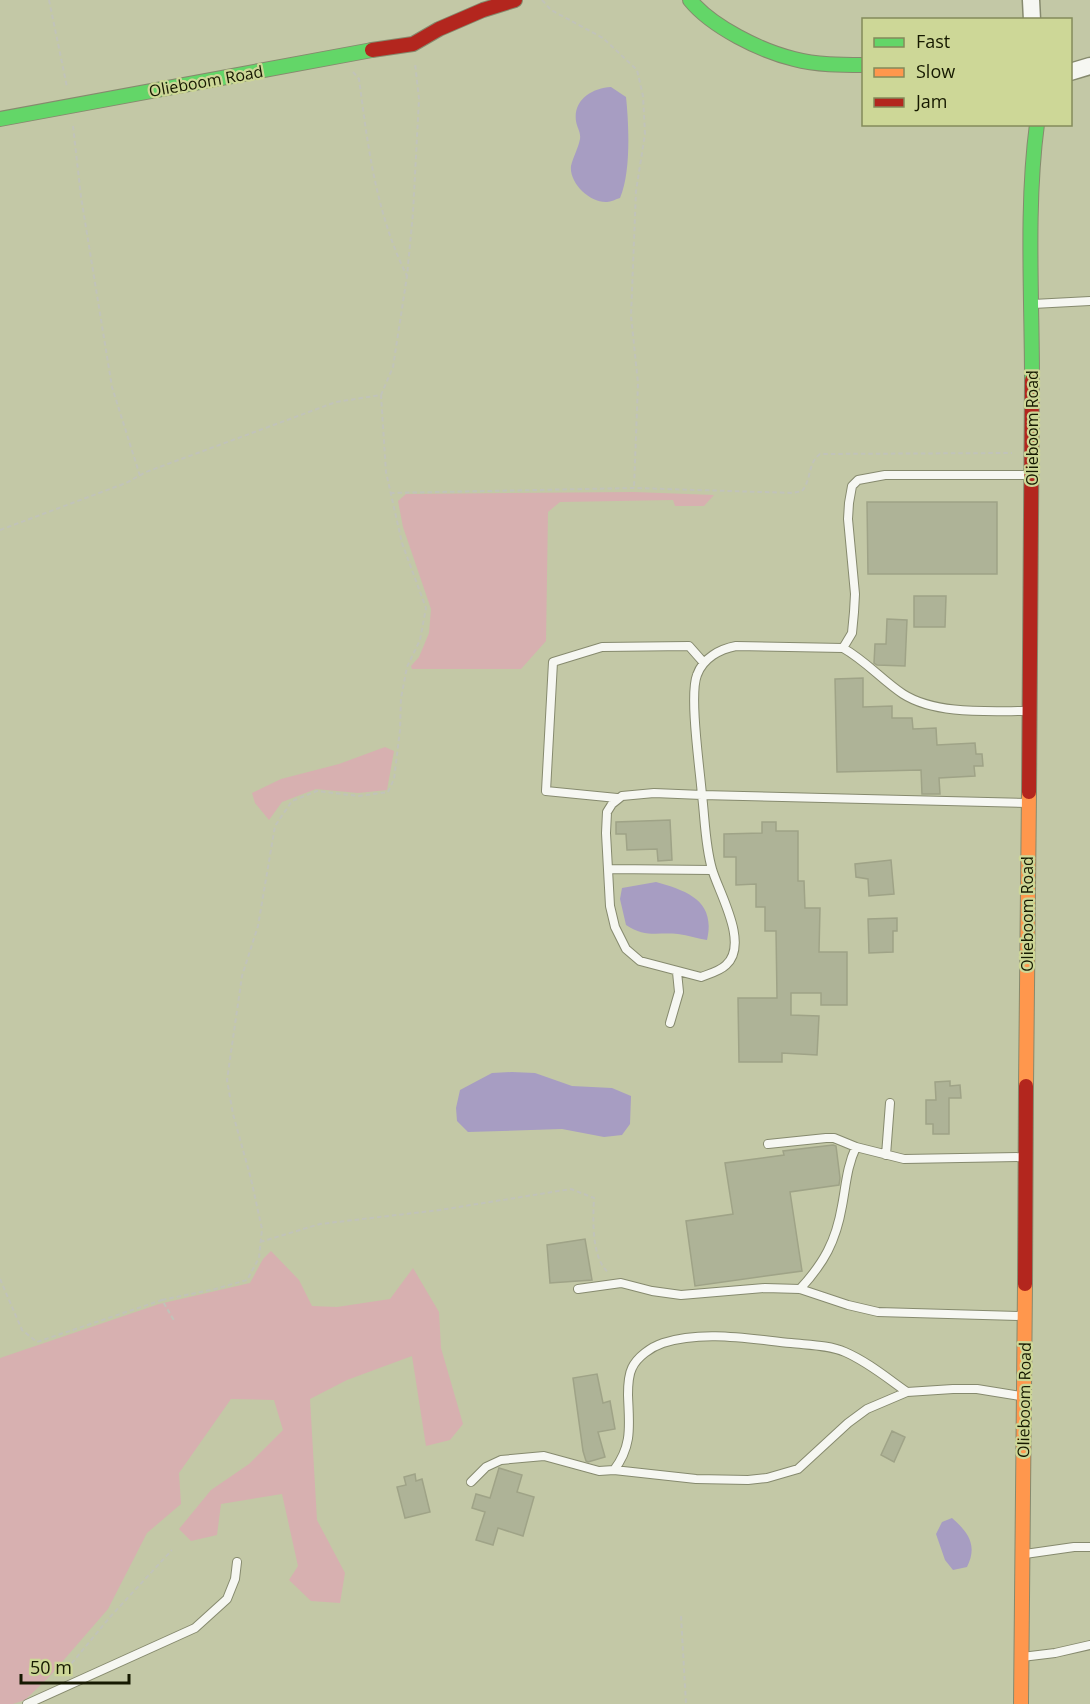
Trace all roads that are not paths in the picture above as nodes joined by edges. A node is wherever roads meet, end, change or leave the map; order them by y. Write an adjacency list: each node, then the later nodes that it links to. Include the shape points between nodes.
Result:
1 (515, 0): 8 (street, Olieboom Road, via 439,28 413,44)
2 (690, 0): 5 (street, via 716,22 778,53 806,61)
3 (1031, 0): 4 (street)
4 (1032, 18)
5 (862, 65)
6 (1090, 66): 7 (street)
7 (1072, 72)
8 (0, 119)
9 (1037, 126): 11 (street, Olieboom Road, via 1032,208)
10 (1090, 301): 11 (lane)
11 (1033, 304): 12 (street, Olieboom Road)
12 (1032, 476): 13 (lane, via 885,475 858,480 852,486 849,503 854,612 852,633); 15 (street, Olieboom Road)
13 (843, 648): 14 (lane, via 736,646 724,648); 15 (lane, via 904,694 927,705)
14 (704, 663): 16 (lane, via 697,675 695,697); 17 (lane, via 689,646 602,647 553,662 546,791)
15 (1030, 711): 18 (street, Olieboom Road)
16 (702, 795): 17 (lane, via 654,793); 18 (lane); 20 (lane)
17 (618, 798): 19 (lane, via 608,812)
18 (1028, 803): 27 (street, Olieboom Road)
19 (609, 869): 20 (lane); 21 (lane, via 610,906 626,949 640,961)
20 (712, 870): 21 (lane, via 732,922 731,959 702,977)
21 (677, 972): 22 (lane, via 680,992)
22 (670, 1023)
23 (890, 1103): 26 (lane)
24 (768, 1144): 25 (lane, via 834,1138)
25 (856, 1147): 26 (lane); 29 (lane, via 834,1239 821,1264)
26 (886, 1155): 27 (lane, via 915,1160)
27 (1025, 1157): 30 (street, Olieboom Road)
28 (578, 1288): 29 (lane, via 621,1283 681,1295)
29 (800, 1289): 30 (lane, via 878,1312)
30 (1025, 1316): 32 (street, Olieboom Road)
31 (907, 1392): 32 (lane, via 965,1389); 33 (lane, via 867,1409 798,1469 787,1473 748,1480); 33 (lane, via 870,1365 832,1348 710,1337 662,1343 639,1358 632,1368 628,1385 629,1440 624,1458)
32 (1024, 1396): 36 (street, Olieboom Road)
33 (614, 1470): 34 (lane, via 598,1471 544,1456 527,1456 501,1460 486,1467)
34 (471, 1482)
35 (1090, 1547): 36 (lane)
36 (1023, 1555): 39 (street, Olieboom Road)
37 (237, 1562): 40 (lane, via 227,1599 195,1628)
38 (1090, 1645): 39 (lane)
39 (1022, 1658): 41 (street, Olieboom Road)
40 (27, 1704)
41 (1021, 1704)

